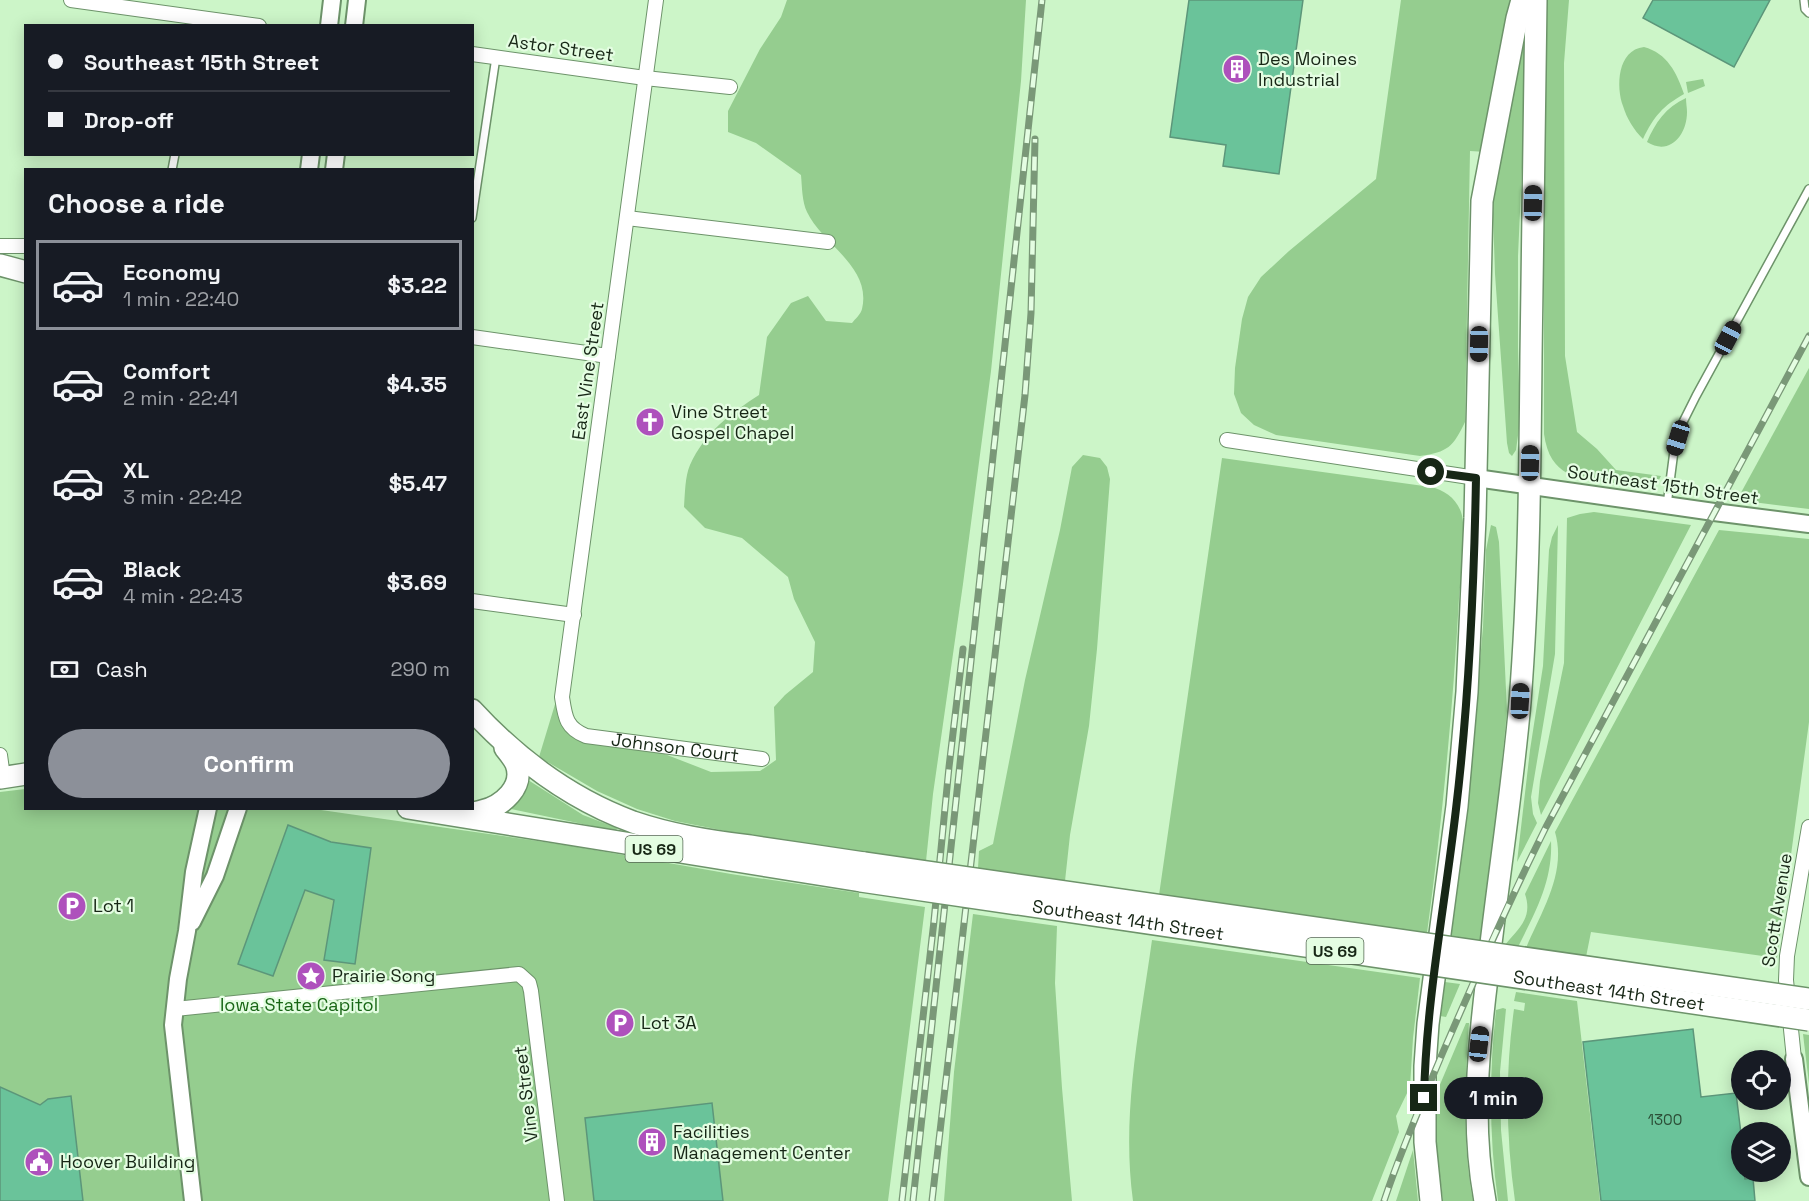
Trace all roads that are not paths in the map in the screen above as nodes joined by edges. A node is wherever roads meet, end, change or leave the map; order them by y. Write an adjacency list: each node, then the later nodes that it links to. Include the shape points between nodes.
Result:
1 (71, 0): 9 (street)
2 (332, 0): 11 (street)
3 (357, 0): 12 (street)
4 (656, 0): 15 (street, East Vine Street)
5 (1522, 0): 28 (main road, via 1482,201)
6 (1536, 0): 29 (main road)
7 (1804, 0): 8 (lane)
8 (1809, 13)
9 (196, 21): 10 (street)
10 (234, 24)
11 (329, 24)
12 (354, 24)
13 (474, 54): 14 (street, Astor Street)
14 (496, 57): 15 (street, Astor Street); 18 (lane)
15 (645, 78): 16 (street, Astor Street); 19 (street, East Vine Street)
16 (730, 87)
17 (1809, 189): 30 (lane, via 1682,424)
18 (474, 205)
19 (627, 218): 20 (street); 26 (street, East Vine Street)
20 (828, 242)
21 (0, 246): 22 (street)
22 (24, 246)
23 (0, 265): 24 (main road)
24 (24, 271)
25 (474, 337): 26 (street)
26 (608, 356): 33 (street, East Vine Street)
27 (1227, 440): 28 (street, Southeast 15th Street)
28 (1476, 478): 29 (street, Southeast 15th Street); 57 (main road, via 1467,692 1425,1066 1425,1142)
29 (1530, 486): 30 (street, Southeast 15th Street); 58 (main road, via 1520,701 1479,1044 1478,1149)
30 (1667, 505): 31 (street, Southeast 15th Street)
31 (1809, 524)
32 (474, 602): 33 (street)
33 (574, 615): 35 (street, East Vine Street, via 562,697 568,723)
34 (474, 712): 36 (main road, US 69)
35 (586, 736): 38 (street, Johnson Court)
36 (498, 738): 44 (main road, via 516,764 518,779 513,792 483,811); 47 (main road, Southeast 14th Street / US 69, via 564,788 633,822)
37 (0, 754): 40 (street)
38 (762, 759)
39 (24, 774): 40 (main road)
40 (1, 777)
41 (208, 810): 48 (street)
42 (237, 810): 48 (street, via 215,876)
43 (418, 810): 44 (main road, US 69)
44 (448, 816): 47 (main road, Southeast 14th Street / US 69)
45 (1809, 827): 46 (street, Scott Avenue)
46 (1806, 866): 52 (street, Scott Avenue, via 1786,956)
47 (862, 872): 49 (main road, Southeast 14th Street / US 69, bridge); 51 (main road, Southeast 14th Street / US 69, bridge)
48 (187, 931): 50 (street)
49 (1809, 999)
50 (175, 1009): 55 (street, via 174,1040); 56 (street, Vine Street, via 519,974 529,983 533,1002)
51 (1809, 1020)
52 (1794, 1059): 53 (street, Scott Avenue)
53 (1804, 1107): 54 (street, Scott Avenue)
54 (1809, 1177)
55 (193, 1201)
56 (557, 1201)
57 (1431, 1201)
58 (1485, 1201)

